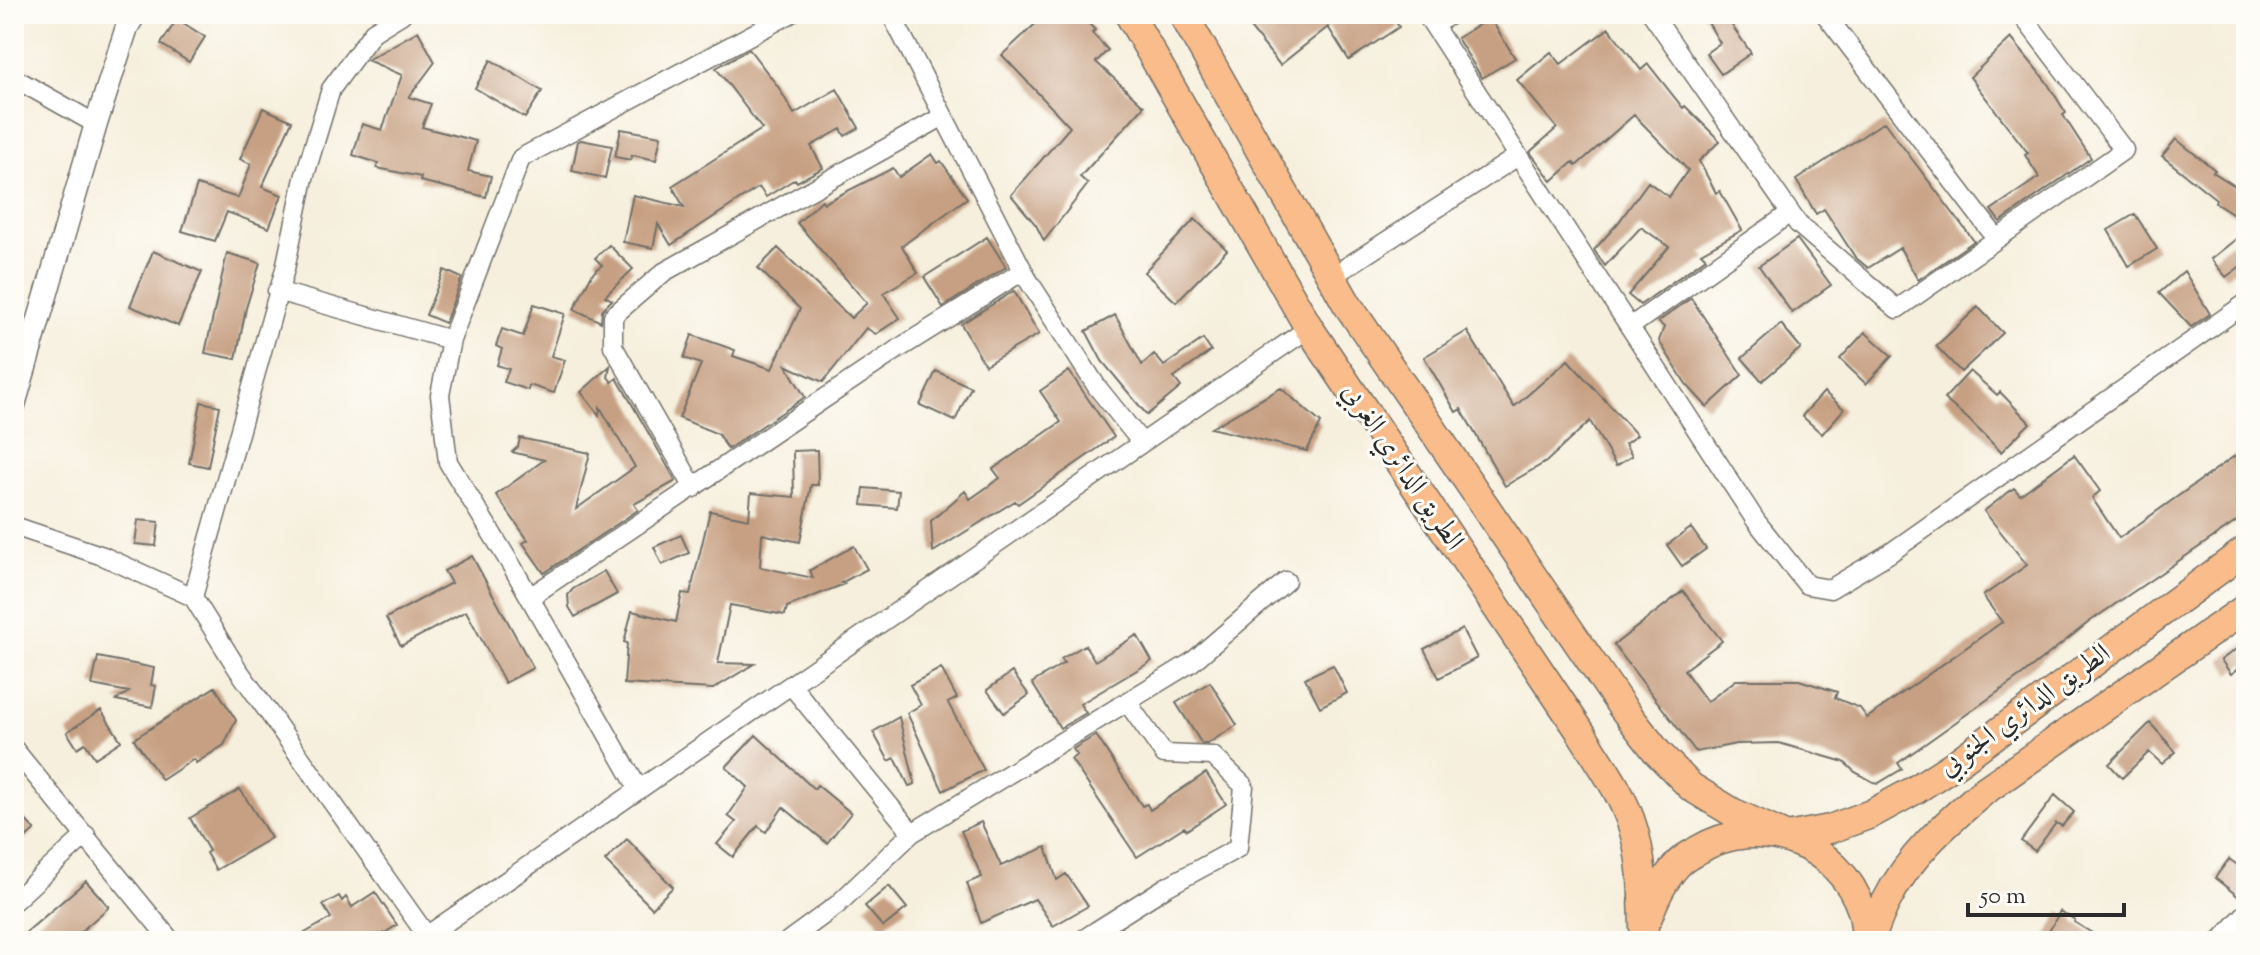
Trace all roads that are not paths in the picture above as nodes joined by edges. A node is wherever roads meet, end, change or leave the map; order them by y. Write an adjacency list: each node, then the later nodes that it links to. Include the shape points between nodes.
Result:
1 (135, 14): 16 (street)
2 (402, 14): 22 (street, via 373,32 331,89)
3 (790, 14): 26 (street, via 521,158)
4 (891, 14): 15 (street)
5 (1129, 14): 13 (main road, الطريق الدائري الغربي)
6 (1183, 14): 12 (main road, الطريق الدائري الغربي)
7 (1452, 14): 11 (street)
8 (1652, 14): 18 (street)
9 (1825, 14): 19 (street)
10 (2021, 14): 19 (street, via 2124,150)
11 (1429, 19): 17 (street)
12 (1201, 47): 13 (main road); 21 (main road, الطريق الدائري الغربي)
13 (1160, 70): 25 (main road, الطريق الدائري الغربي)
14 (14, 78): 16 (street)
15 (942, 117): 20 (street); 30 (street, via 664,272 613,316 613,346)
16 (96, 124): 27 (street)
17 (1518, 156): 21 (street); 24 (street)
18 (1790, 213): 19 (street, via 1897,309); 24 (street)
19 (1997, 239)
20 (1023, 271): 29 (street, via 1097,387); 30 (street)
21 (1331, 277): 43 (main road, الطريق الدائري الغربي, via 1657,752 1691,787)
22 (277, 291): 26 (street); 34 (street)
23 (2246, 303): 24 (street, via 1890,553 1830,589 1807,585 1756,521)
24 (1630, 327)
25 (1309, 328): 29 (street); 46 (main road, الطريق الدائري الغربي, via 1614,786 1633,826 1643,875)
26 (451, 340): 35 (street, via 440,395 448,462)
27 (22, 346): 28 (street)
28 (14, 405)
29 (1142, 443): 37 (street)
30 (694, 488): 35 (street)
31 (14, 526): 34 (street, via 103,556)
32 (2246, 550): 43 (main road, الطريق الدائري الجنوبي, via 1915,790 1871,814)
33 (1286, 581): 38 (street, via 1192,662)
34 (193, 597): 47 (street)
35 (530, 597): 40 (street)
36 (2246, 608): 51 (main road, الطريق الدائري الجنوبي, via 1984,791 1945,825 1911,862)
37 (791, 685): 40 (street); 41 (street)
38 (1127, 702): 41 (street); 48 (street, via 1164,754 1213,756 1244,786 1238,848 1166,887)
39 (14, 749): 42 (street)
40 (639, 790): 47 (street)
41 (912, 833): 50 (street, via 837,905)
42 (86, 835): 44 (street); 49 (street)
43 (1787, 837): 46 (main road, via 1749,833 1712,841 1680,862 1657,892); 51 (main road, الطريق الدائري الغربي, via 1820,853 1846,879 1862,911)
44 (14, 901)
45 (2246, 913): 52 (street)
46 (1644, 934)
47 (423, 938)
48 (1094, 938)
49 (171, 941)
50 (788, 941)
51 (1868, 941)
52 (2220, 941)

